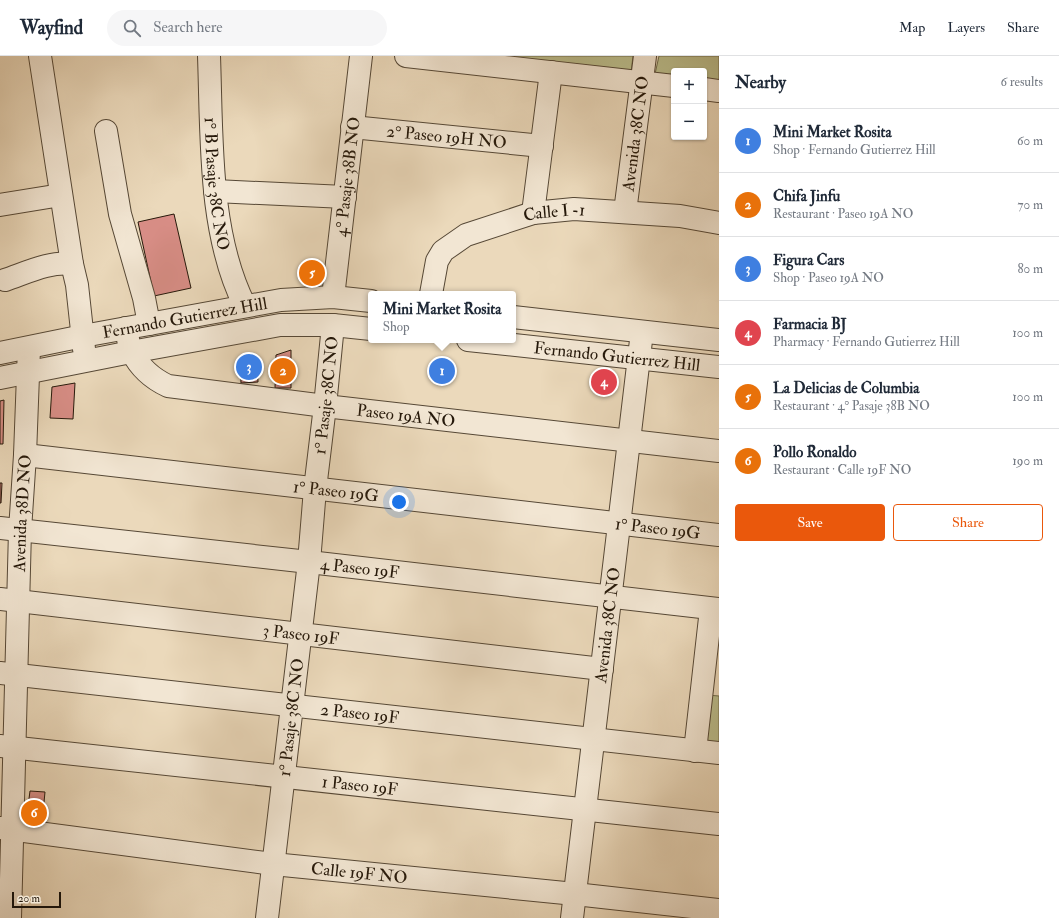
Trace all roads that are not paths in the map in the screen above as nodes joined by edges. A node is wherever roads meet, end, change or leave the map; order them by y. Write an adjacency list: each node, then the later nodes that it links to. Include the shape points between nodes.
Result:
1 (40, 56): 16 (street)
2 (209, 56): 15 (street, 1° B Pasaje 38C NO)
3 (361, 56): 12 (street, 4° Pasaje 38B NO)
4 (406, 56): 6 (street)
5 (645, 56): 8 (street, Avenida 38C NO)
6 (467, 59): 7 (street)
7 (551, 72): 8 (street); 14 (street)
8 (642, 82): 9 (street); 19 (street, Avenida 38C NO)
9 (671, 86)
10 (707, 89): 11 (street)
11 (719, 91)
12 (352, 128): 14 (street, 2° Paseo 19H NO); 17 (street, 4° Pasaje 38B NO)
13 (106, 131): 29 (street, via 120,214 144,298)
14 (542, 146): 20 (street)
15 (215, 191): 17 (street); 27 (street, 1° B Pasaje 38C NO, via 224,247 236,288)
16 (61, 195): 18 (street); 22 (street)
17 (344, 197): 25 (street, 4° Pasaje 38B NO)
18 (0, 205)
19 (625, 212): 20 (street, Calle I -1, via 574,209); 21 (street, Calle I -1, via 680,216)
20 (533, 213): 24 (street, Calle I -1, via 466,235 443,251 437,260)
21 (719, 223)
22 (72, 264): 23 (street, via 50,266); 34 (street)
23 (5, 280)
24 (432, 291)
25 (333, 297): 26 (street, Fernando Gutierrez Hill); 27 (street, Fernando Gutierrez Hill, via 281,300)
26 (368, 301)
27 (245, 306): 29 (street, Fernando Gutierrez Hill)
28 (516, 317): 33 (street, Fernando Gutierrez Hill)
29 (148, 324): 31 (street, Fernando Gutierrez Hill)
30 (333, 325): 32 (street, Fernando Gutierrez Hill); 38 (street, Fernando Gutierrez Hill, via 280,325); 45 (street, 1° Pasaje 38C NO)
31 (126, 328): 34 (street, Fernando Gutierrez Hill); 38 (street, Paseo 19A NO)
32 (368, 329)
33 (642, 332): 35 (street, Fernando Gutierrez Hill); 40 (street, Avenida 38C NO)
34 (83, 336): 37 (street, Fernando Gutierrez Hill); 41 (street)
35 (719, 340)
36 (495, 343): 40 (street, Fernando Gutierrez Hill)
37 (29, 348): 39 (street, Fernando Gutierrez Hill); 43 (street, Avenida 38D NO)
38 (132, 352): 41 (street, Fernando Gutierrez Hill); 45 (street, Paseo 19A NO, via 146,371 168,386)
39 (0, 353)
40 (639, 359): 42 (street, Fernando Gutierrez Hill); 46 (street, Avenida 38C NO)
41 (86, 361): 43 (street, Fernando Gutierrez Hill)
42 (719, 367)
43 (28, 372): 44 (street, Fernando Gutierrez Hill); 48 (street, Avenida 38D NO)
44 (0, 378)
45 (325, 406): 46 (street, Paseo 19A NO); 49 (street, 1° Pasaje 38C NO)
46 (629, 440): 47 (street, Paseo 19A NO); 50 (street, Avenida 38C NO)
47 (719, 451)
48 (25, 455): 49 (street, 1° Paseo 19G); 51 (street, Avenida 38D NO)
49 (315, 489): 50 (street, 1° Paseo 19G); 53 (street, 1° Pasaje 38C NO)
50 (619, 524): 52 (street, 1° Paseo 19G); 54 (street, Avenida 38C NO)
51 (10, 529): 53 (street, 4 Paseo 19F); 55 (street, Avenida 38D NO)
52 (719, 535)
53 (309, 562): 54 (street, 4 Paseo 19F); 57 (street, 1° Pasaje 38C NO)
54 (610, 597): 56 (street, 4 Paseo 19F); 58 (street, Avenida 38C NO)
55 (9, 600): 57 (street, 3 Paseo 19F); 59 (street, Avenida 38D NO)
56 (715, 609): 63 (street)
57 (300, 634): 58 (street, 3 Paseo 19F); 60 (street, 1° Pasaje 38C NO)
58 (602, 669): 61 (street, Avenida 38C NO)
59 (8, 674): 60 (street, 2 Paseo 19F); 62 (street, Avenida 38D NO)
60 (292, 706): 61 (street, 2 Paseo 19F); 65 (street, 1° Pasaje 38C NO)
61 (593, 740): 63 (street, 2 Paseo 19F); 66 (street, Avenida 38C NO)
62 (7, 746): 65 (street, 1 Paseo 19F); 68 (street, Avenida 38D NO)
63 (695, 751): 64 (street, 2 Paseo 19F)
64 (719, 753)
65 (284, 777): 66 (street, 1 Paseo 19F); 69 (street, 1° Pasaje 38C NO)
66 (585, 809): 67 (street, 1 Paseo 19F); 70 (street, Avenida 38C NO)
67 (719, 824)
68 (6, 828): 69 (street, Calle 19F NO); 72 (street, Avenida 38D NO)
69 (273, 864): 70 (street, Calle 19F NO); 73 (street, 1° Pasaje 38C NO)
70 (575, 894): 71 (street, Calle 19F NO); 74 (street, Avenida 38C NO)
71 (719, 910)
72 (9, 918)
73 (267, 918)
74 (572, 918)

